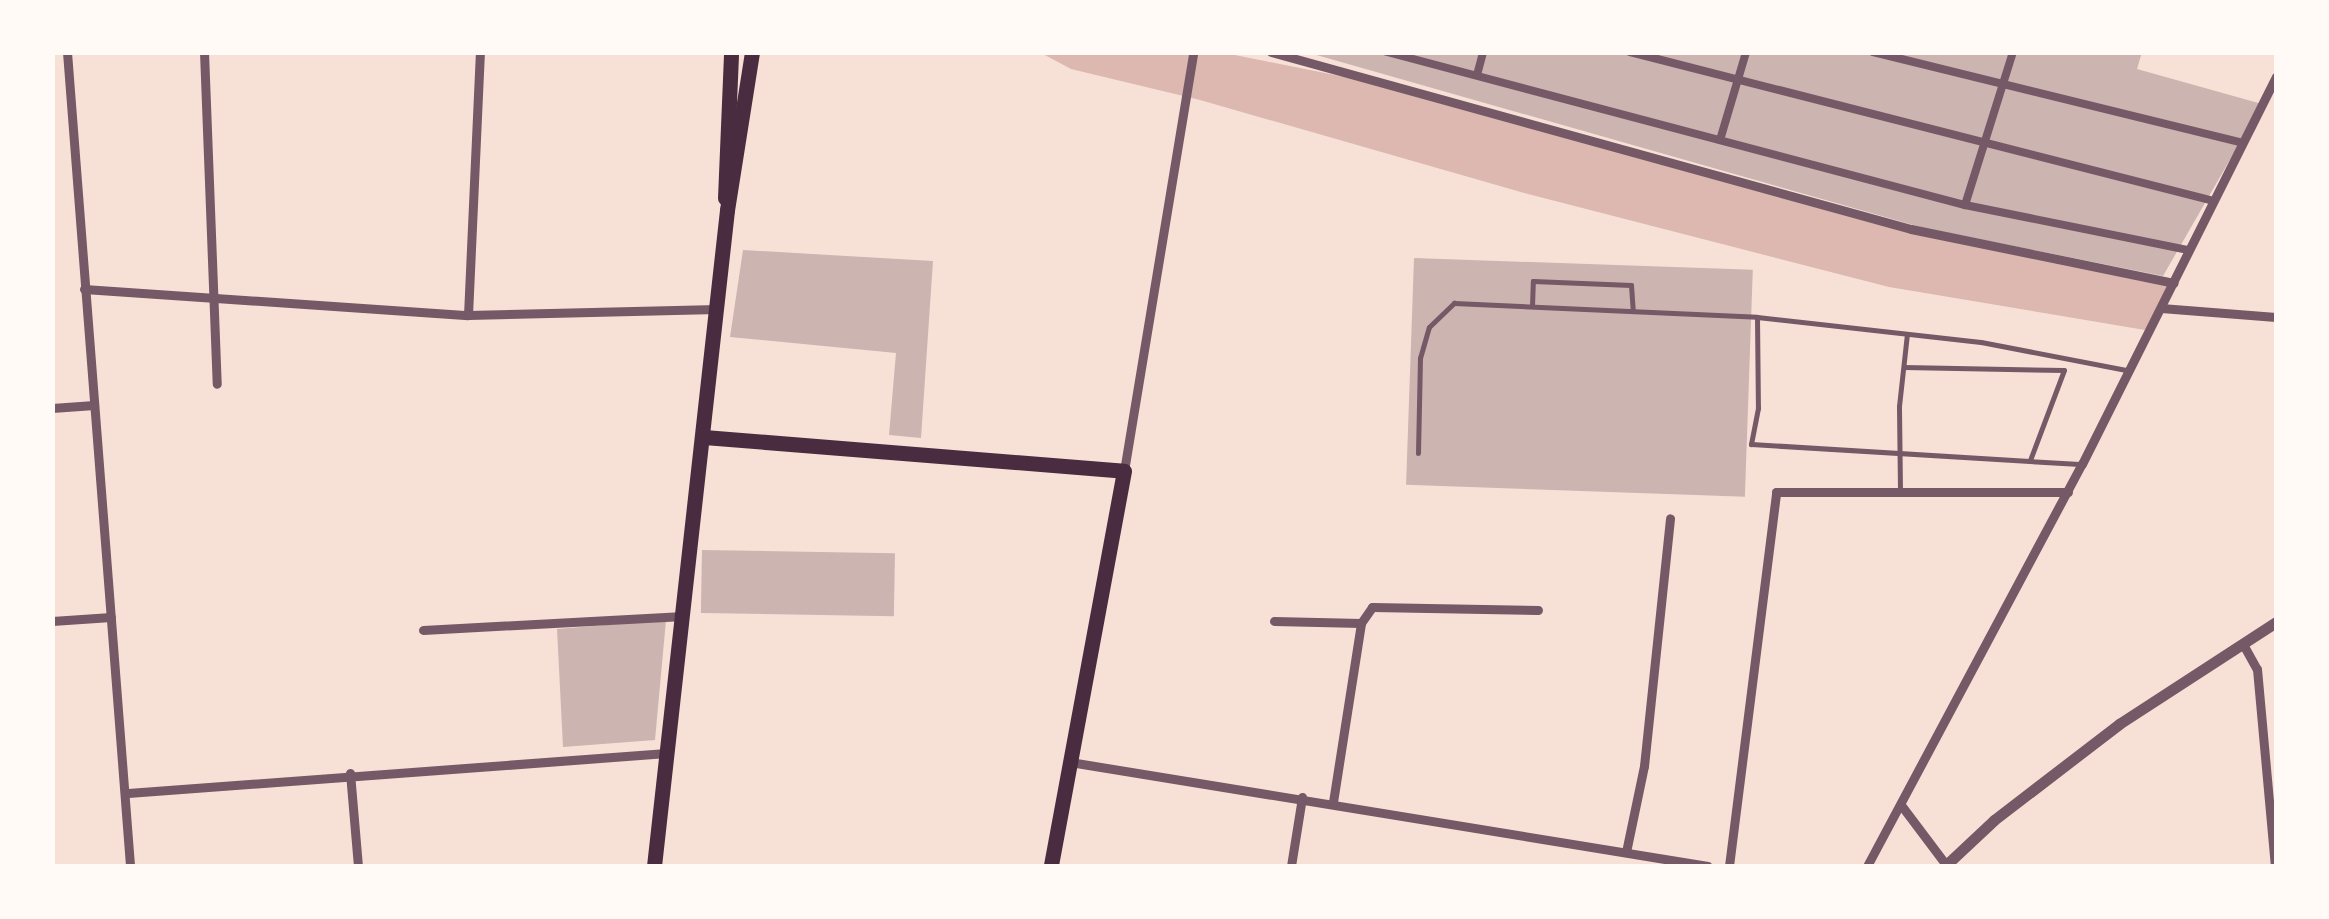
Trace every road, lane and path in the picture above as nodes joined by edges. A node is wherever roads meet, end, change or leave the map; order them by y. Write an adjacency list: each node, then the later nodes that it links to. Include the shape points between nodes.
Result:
1 (67, 52): 26 (street)
2 (204, 52): 27 (street)
3 (480, 52): 32 (street)
4 (731, 52): 23 (main road)
5 (752, 52): 23 (main road)
6 (1194, 52): 46 (street)
7 (1271, 52): 25 (street, via 1910,229)
8 (1387, 52): 14 (street)
9 (1483, 52): 14 (street)
10 (1630, 52): 16 (street)
11 (1746, 52): 16 (street)
12 (1874, 52): 17 (street)
13 (2013, 52): 17 (street)
14 (1477, 75): 18 (street)
15 (2276, 77): 19 (street)
16 (1739, 80): 18 (street); 20 (street)
17 (2004, 86): 19 (street); 20 (street)
18 (1720, 140): 22 (street)
19 (2242, 144): 21 (street)
20 (1985, 145): 21 (street); 22 (street)
21 (2214, 201): 24 (street)
22 (1965, 204): 24 (street)
23 (727, 210): 30 (main road)
24 (2189, 250): 25 (street)
25 (2172, 283): 29 (street)
26 (84, 289): 27 (street); 39 (street)
27 (212, 298): 32 (street); 38 (street)
28 (1532, 306): 31 (lane); 31 (lane, via 1533,281 1632,285); 43 (lane, via 1454,302 1429,327 1420,358)
29 (2161, 308): 34 (street); 37 (street)
30 (717, 309): 32 (street); 41 (main road)
31 (1632, 311): 33 (lane)
32 (468, 316)
33 (1757, 317): 35 (lane); 42 (lane, via 1758,408 1751,444)
34 (2276, 318)
35 (1907, 334): 36 (lane); 37 (lane)
36 (1904, 368): 42 (lane); 44 (lane, via 2064,370)
37 (2127, 370): 45 (street)
38 (216, 384)
39 (94, 406): 40 (street); 52 (street)
40 (52, 408)
41 (704, 436): 46 (main road); 51 (main road)
42 (1901, 452): 44 (lane); 47 (lane)
43 (1418, 453)
44 (2030, 460): 45 (lane)
45 (2082, 464): 48 (street)
46 (1124, 471): 60 (main road)
47 (1900, 490): 48 (street); 73 (street, via 1776,492)
48 (2068, 492): 65 (street)
49 (1670, 518): 66 (street, via 1644,766)
50 (1538, 610): 56 (street, via 1372,606)
51 (684, 616): 57 (street); 59 (main road)
52 (112, 618): 53 (street); 62 (street)
53 (52, 621)
54 (1274, 621): 56 (street)
55 (2276, 622): 58 (street)
56 (1362, 623): 64 (street)
57 (423, 630)
58 (2244, 646): 75 (street, via 2119,724 1994,820); 76 (street, via 2256,669)
59 (667, 752): 61 (street); 69 (main road)
60 (1070, 762): 63 (street); 70 (main road)
61 (350, 773): 62 (street); 68 (street)
62 (128, 793): 67 (street)
63 (1302, 797): 64 (street); 71 (street)
64 (1334, 802): 66 (street)
65 (1901, 804): 74 (street); 75 (street)
66 (1626, 852): 72 (street)
67 (130, 866)
68 (358, 866)
69 (654, 866)
70 (1052, 866)
71 (1291, 866)
72 (1708, 866)
73 (1729, 866)
74 (1867, 866)
75 (1946, 866)
76 (2275, 866)

